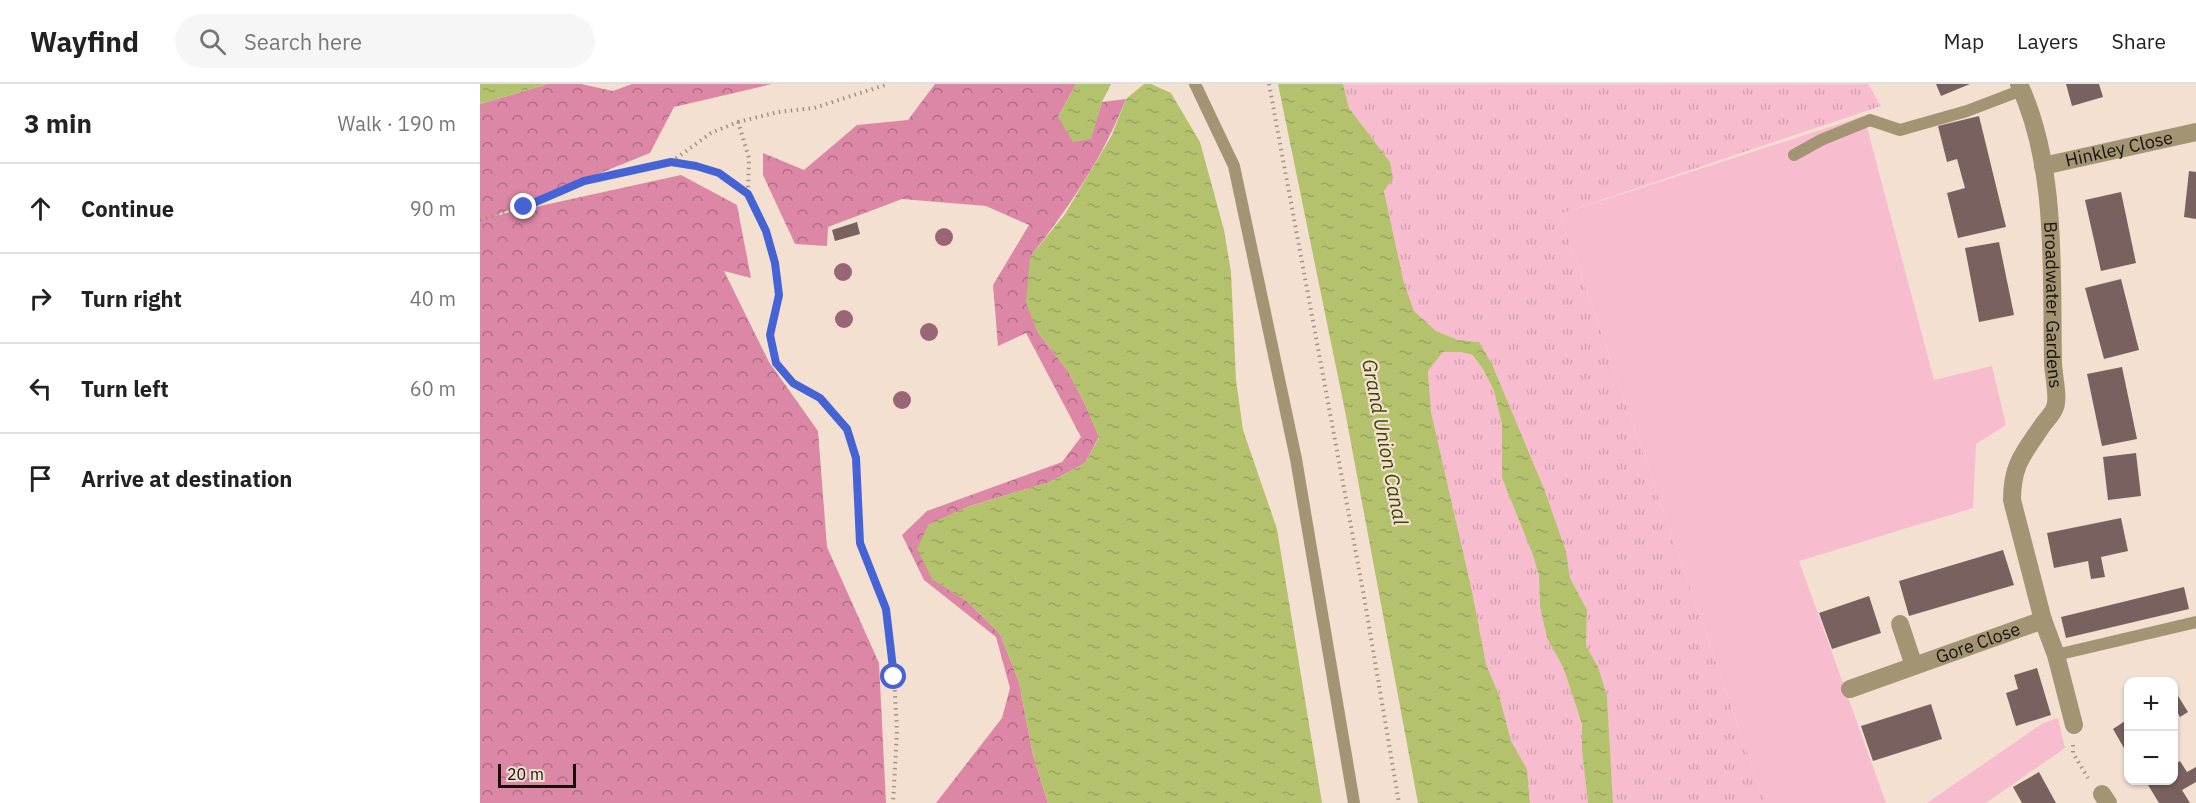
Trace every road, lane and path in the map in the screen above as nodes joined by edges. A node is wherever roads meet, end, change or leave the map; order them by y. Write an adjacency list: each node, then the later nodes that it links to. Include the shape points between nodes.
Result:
1 (888, 84): 5 (path, via 814,108)
2 (1195, 84): 21 (lane, via 1234,166 1296,459)
3 (1269, 84): 22 (path)
4 (2020, 87): 7 (lane, via 1966,111 1900,130 1870,120); 9 (street, Broadwater Gardens)
5 (738, 122): 8 (path, via 711,133); 10 (path, via 749,158)
6 (2196, 132): 9 (street, Hinkley Close)
7 (1794, 155)
8 (671, 162): 10 (path, via 719,173); 11 (path, via 584,181 524,207)
9 (2043, 166): 12 (street, Broadwater Gardens, via 2051,254 2056,406 2018,462 2012,480 2012,500)
10 (748, 194): 20 (path, via 766,231 775,263 779,295 770,335 776,363 793,383 820,398 847,429 856,458 860,543 886,609 894,677 897,731)
11 (480, 220)
12 (2043, 620): 15 (street, Broadwater Gardens); 16 (street, Gore Close)
13 (2196, 622): 15 (lane)
14 (1900, 624): 16 (street, Gore Close)
15 (2056, 655): 18 (street, Broadwater Gardens)
16 (1914, 666): 17 (street, Gore Close)
17 (1850, 689)
18 (2074, 725): 19 (path, via 2073,753)
19 (2105, 798)
20 (892, 803)
21 (1354, 803)
22 (1399, 803)

